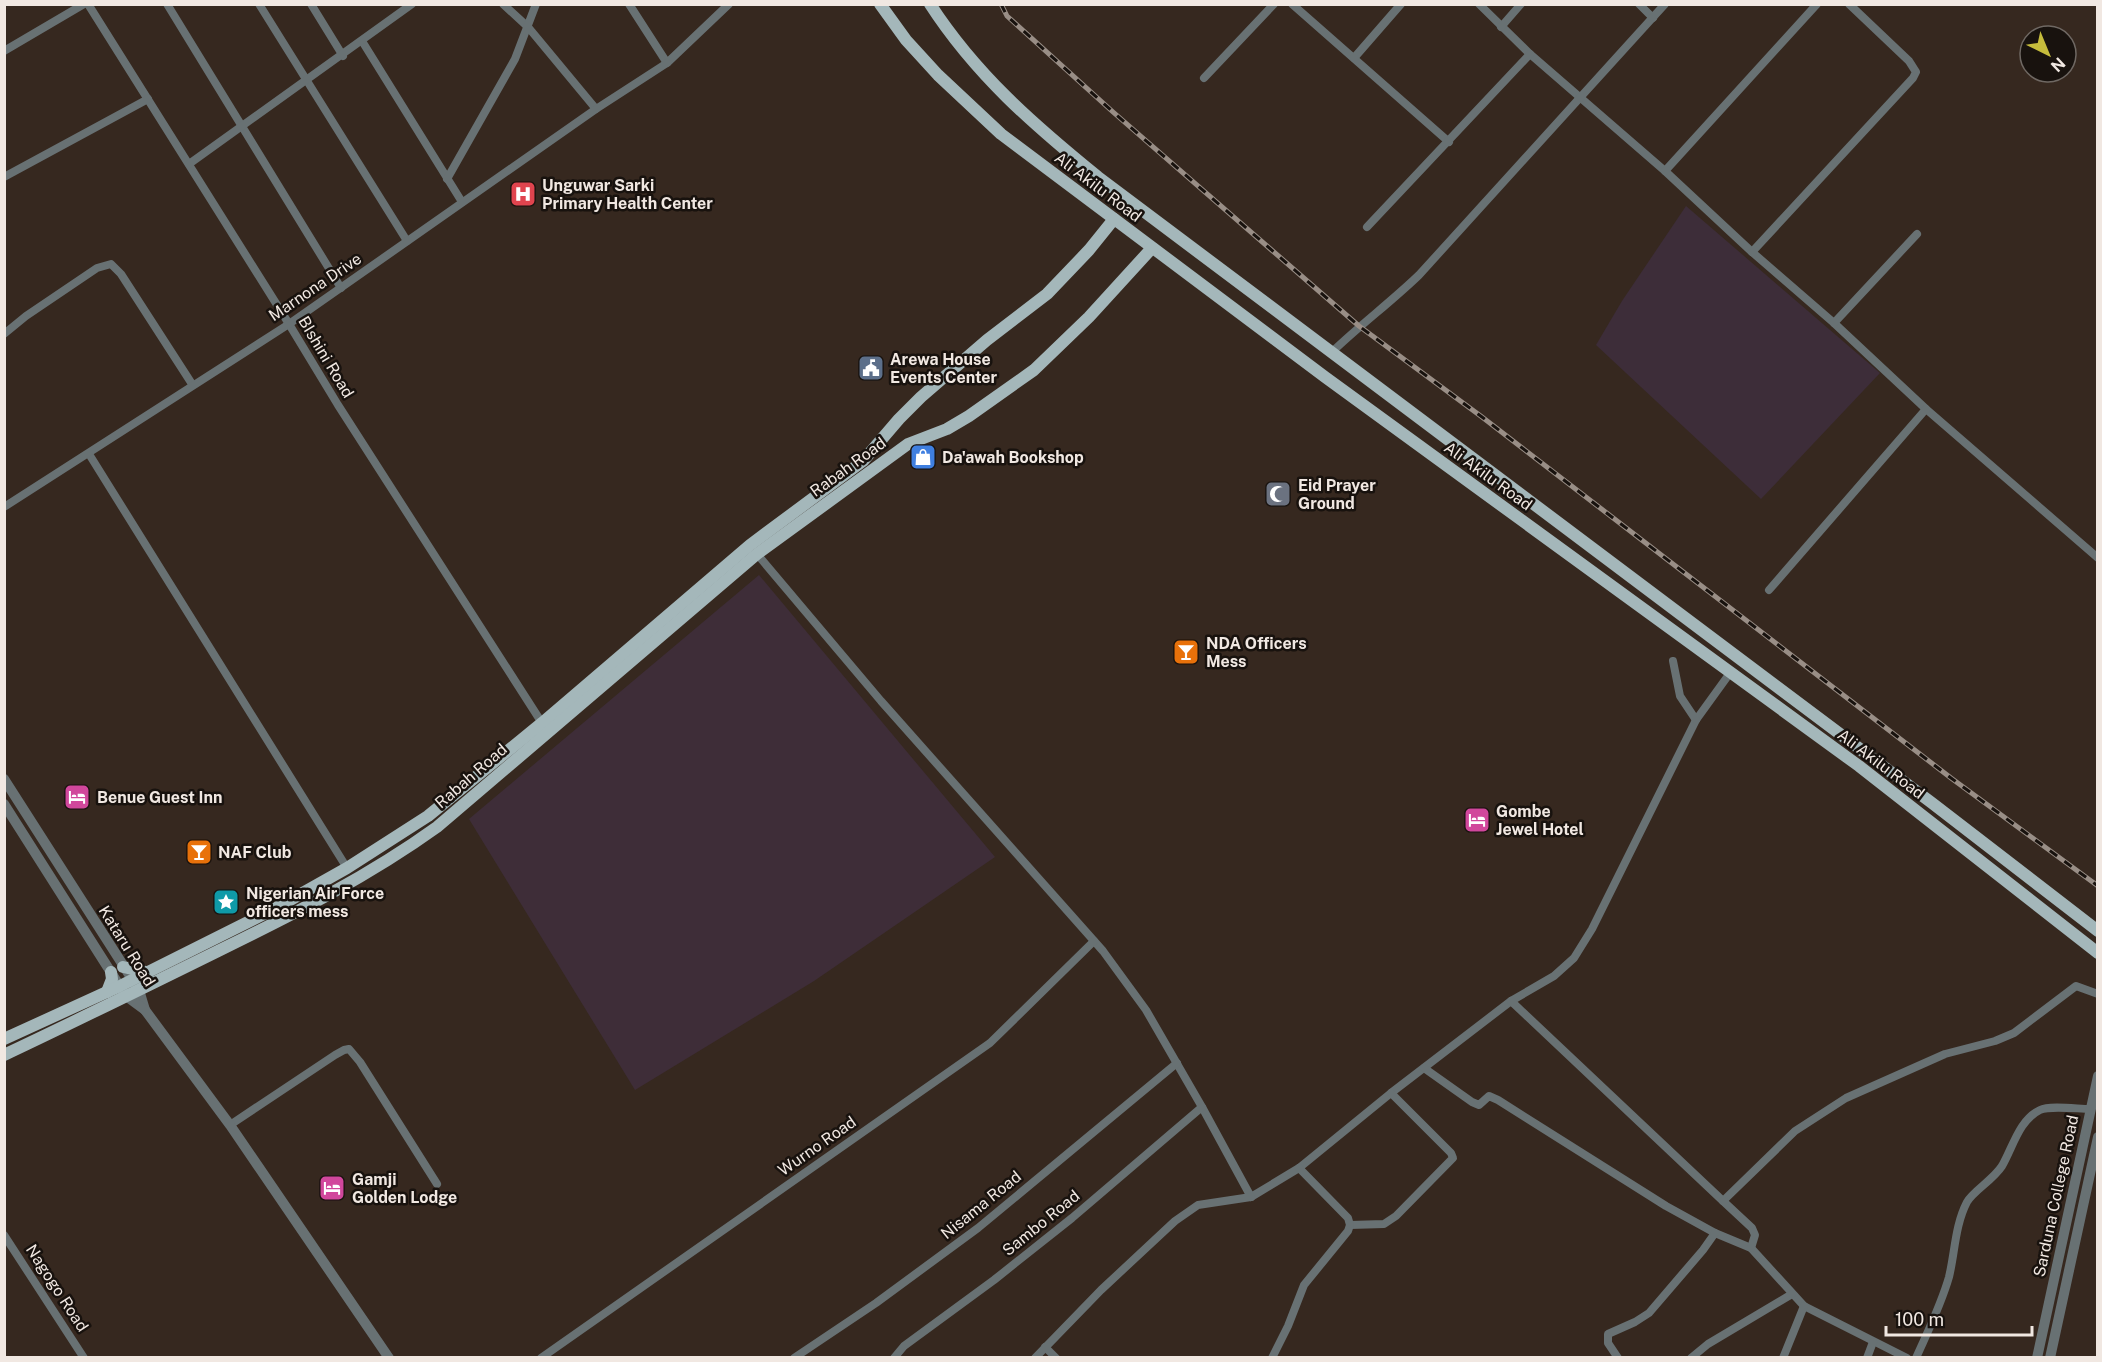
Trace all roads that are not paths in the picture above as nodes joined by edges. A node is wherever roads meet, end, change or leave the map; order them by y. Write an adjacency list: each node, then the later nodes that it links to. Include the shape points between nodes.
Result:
1 (86, 4): 25 (street); 33 (street, BIshini Road)
2 (167, 4): 35 (street)
3 (259, 4): 31 (street)
4 (311, 4): 27 (street)
5 (412, 4): 24 (street)
6 (503, 4): 22 (street)
7 (536, 4): 22 (street)
8 (629, 4): 29 (street)
9 (729, 4): 29 (street, Marnona Drive)
10 (880, 4): 42 (main road, Ali Akilu Road, via 906,40 964,101 1001,134)
11 (930, 4): 52 (main road, Ali Akilu Road, via 977,66 1044,133)
12 (1274, 4): 30 (street)
13 (1292, 4): 28 (street)
14 (1401, 4): 28 (street)
15 (1479, 4): 23 (street)
16 (1521, 4): 23 (street)
17 (1639, 4): 21 (street)
18 (1665, 4): 21 (street)
19 (1817, 4): 38 (street)
20 (1849, 4): 47 (street, via 1916,72)
21 (1653, 18): 32 (street)
22 (528, 27): 34 (street); 40 (street, via 510,68)
23 (1501, 27): 26 (street)
24 (362, 41): 27 (street); 40 (street)
25 (4, 51)
26 (1530, 54): 32 (street); 36 (street)
27 (343, 56): 31 (street)
28 (1354, 58): 36 (street)
29 (667, 63): 34 (street, Marnona Drive)
30 (1204, 78)
31 (308, 81): 35 (street); 45 (street)
32 (1579, 97): 38 (street); 52 (street, via 1419,275)
33 (148, 99): 37 (street, BIshini Road); 39 (street)
34 (596, 109): 41 (street, Marnona Drive)
35 (243, 126): 37 (street); 48 (street)
36 (1449, 142): 43 (street)
37 (189, 164): 49 (street, BIshini Road)
38 (1665, 171): 47 (street)
39 (4, 177)
40 (447, 179): 41 (street)
41 (462, 202): 45 (street, Marnona Drive)
42 (1114, 219): 46 (main road, Ali Akilu Road); 63 (main road, Rabah Road, via 1047,294 921,397 863,461 750,545)
43 (1367, 227)
44 (1917, 234): 50 (street)
45 (407, 241): 48 (street, Marnona Drive)
46 (1152, 248): 57 (main road, Rabah Road, via 1034,370 969,416 908,444); 61 (main road, Ali Akilu Road)
47 (1752, 252): 50 (street)
48 (341, 288): 49 (street, Marnona Drive)
49 (289, 324): 53 (street, Marnona Drive); 63 (street, BIshini Road)
50 (1834, 324): 54 (street)
51 (4, 334): 53 (street, via 97,268 111,264)
52 (1332, 352): 65 (main road, Ali Akilu Road)
53 (192, 384): 55 (street, Marnona Drive)
54 (1926, 409): 58 (street); 59 (street)
55 (89, 454): 56 (street, Marnona Drive); 68 (street)
56 (4, 507)
57 (757, 554): 70 (street, via 881,701); 75 (main road, Rabah Road, via 412,845 310,904)
58 (2097, 558)
59 (1769, 590)
60 (1673, 661): 62 (street, via 1680,696)
61 (1730, 673): 62 (street); 67 (main road, Ali Akilu Road)
62 (1696, 720): 79 (street, via 1574,958 1554,976)
63 (542, 723): 68 (main road, Rabah Road, via 428,816)
64 (4, 779): 72 (street, Kataru Road)
65 (1932, 802): 67 (main road); 69 (main road, Ali Akilu Road)
66 (4, 804): 72 (street, Kataru Road)
67 (1922, 816): 71 (main road, Ali Akilu Road)
68 (347, 868): 73 (main road, Rabah Road)
69 (2097, 931)
70 (1094, 941): 83 (street, via 1146,1010); 106 (street, Wurno Road, via 990,1043)
71 (2097, 953)
72 (117, 970): 73 (main road); 74 (street, Kataru Road); 76 (street, Kataru Road); 77 (main road)
73 (147, 973): 74 (main road, Rabah Road)
74 (131, 980): 75 (street, Kataru Road); 76 (main road, Rabah Road)
75 (139, 990): 76 (main road, Rabah Road); 80 (street, Kataru Road)
76 (123, 991): 77 (main road, Rabah Road); 80 (street, Kataru Road); 82 (main road, Rabah Road)
77 (107, 992): 81 (main road, Rabah Road)
78 (2097, 994): 94 (street, via 2076,986 2014,1033 1945,1054 1846,1098 1795,1131)
79 (1511, 1001): 84 (street); 94 (street)
80 (145, 1010): 89 (street)
81 (4, 1039)
82 (4, 1055)
83 (1177, 1064): 87 (street); 107 (street, Nisama Road, via 978,1228)
84 (1424, 1068): 86 (street); 96 (street, via 1472,1102 1479,1105 1489,1096 1498,1100)
85 (2097, 1076): 88 (street, Sarduna College Road)
86 (1391, 1093): 91 (street); 95 (street, via 1454,1158 1384,1224)
87 (1202, 1107): 93 (street); 108 (street, Sambo Road, via 1072,1218 904,1346)
88 (2090, 1109): 118 (street, via 2042,1109 2031,1116 1992,1180 1968,1200 1940,1305); 119 (street, Sarduna College Road)
89 (230, 1125): 92 (street, via 340,1052 349,1050); 105 (street)
90 (2097, 1137): 120 (street, Sarduna College Road)
91 (1299, 1168): 93 (street); 95 (street, via 1348,1218)
92 (437, 1184)
93 (1251, 1197): 103 (street, via 1198,1205 1175,1221)
94 (1723, 1201): 98 (street, via 1752,1228 1755,1235)
95 (1350, 1225): 111 (street, via 1304,1285)
96 (1715, 1233): 98 (street); 112 (street, via 1649,1312 1608,1334 1608,1343)
97 (4, 1235): 104 (street, Nagogo Road)
98 (1751, 1248): 99 (street)
99 (1792, 1294): 100 (street); 102 (street)
100 (1804, 1306): 101 (street); 115 (street)
101 (1874, 1342): 116 (street); 117 (street)
102 (1708, 1344): 113 (street); 114 (street)
103 (1045, 1347): 109 (street); 110 (street)
104 (84, 1358)
105 (389, 1358)
106 (541, 1358)
107 (794, 1358)
108 (894, 1358)
109 (1035, 1358)
110 (1056, 1358)
111 (1272, 1358)
112 (1618, 1358)
113 (1690, 1358)
114 (1702, 1358)
115 (1783, 1358)
116 (1867, 1358)
117 (1907, 1358)
118 (1916, 1358)
119 (2037, 1358)
120 (2050, 1358)

